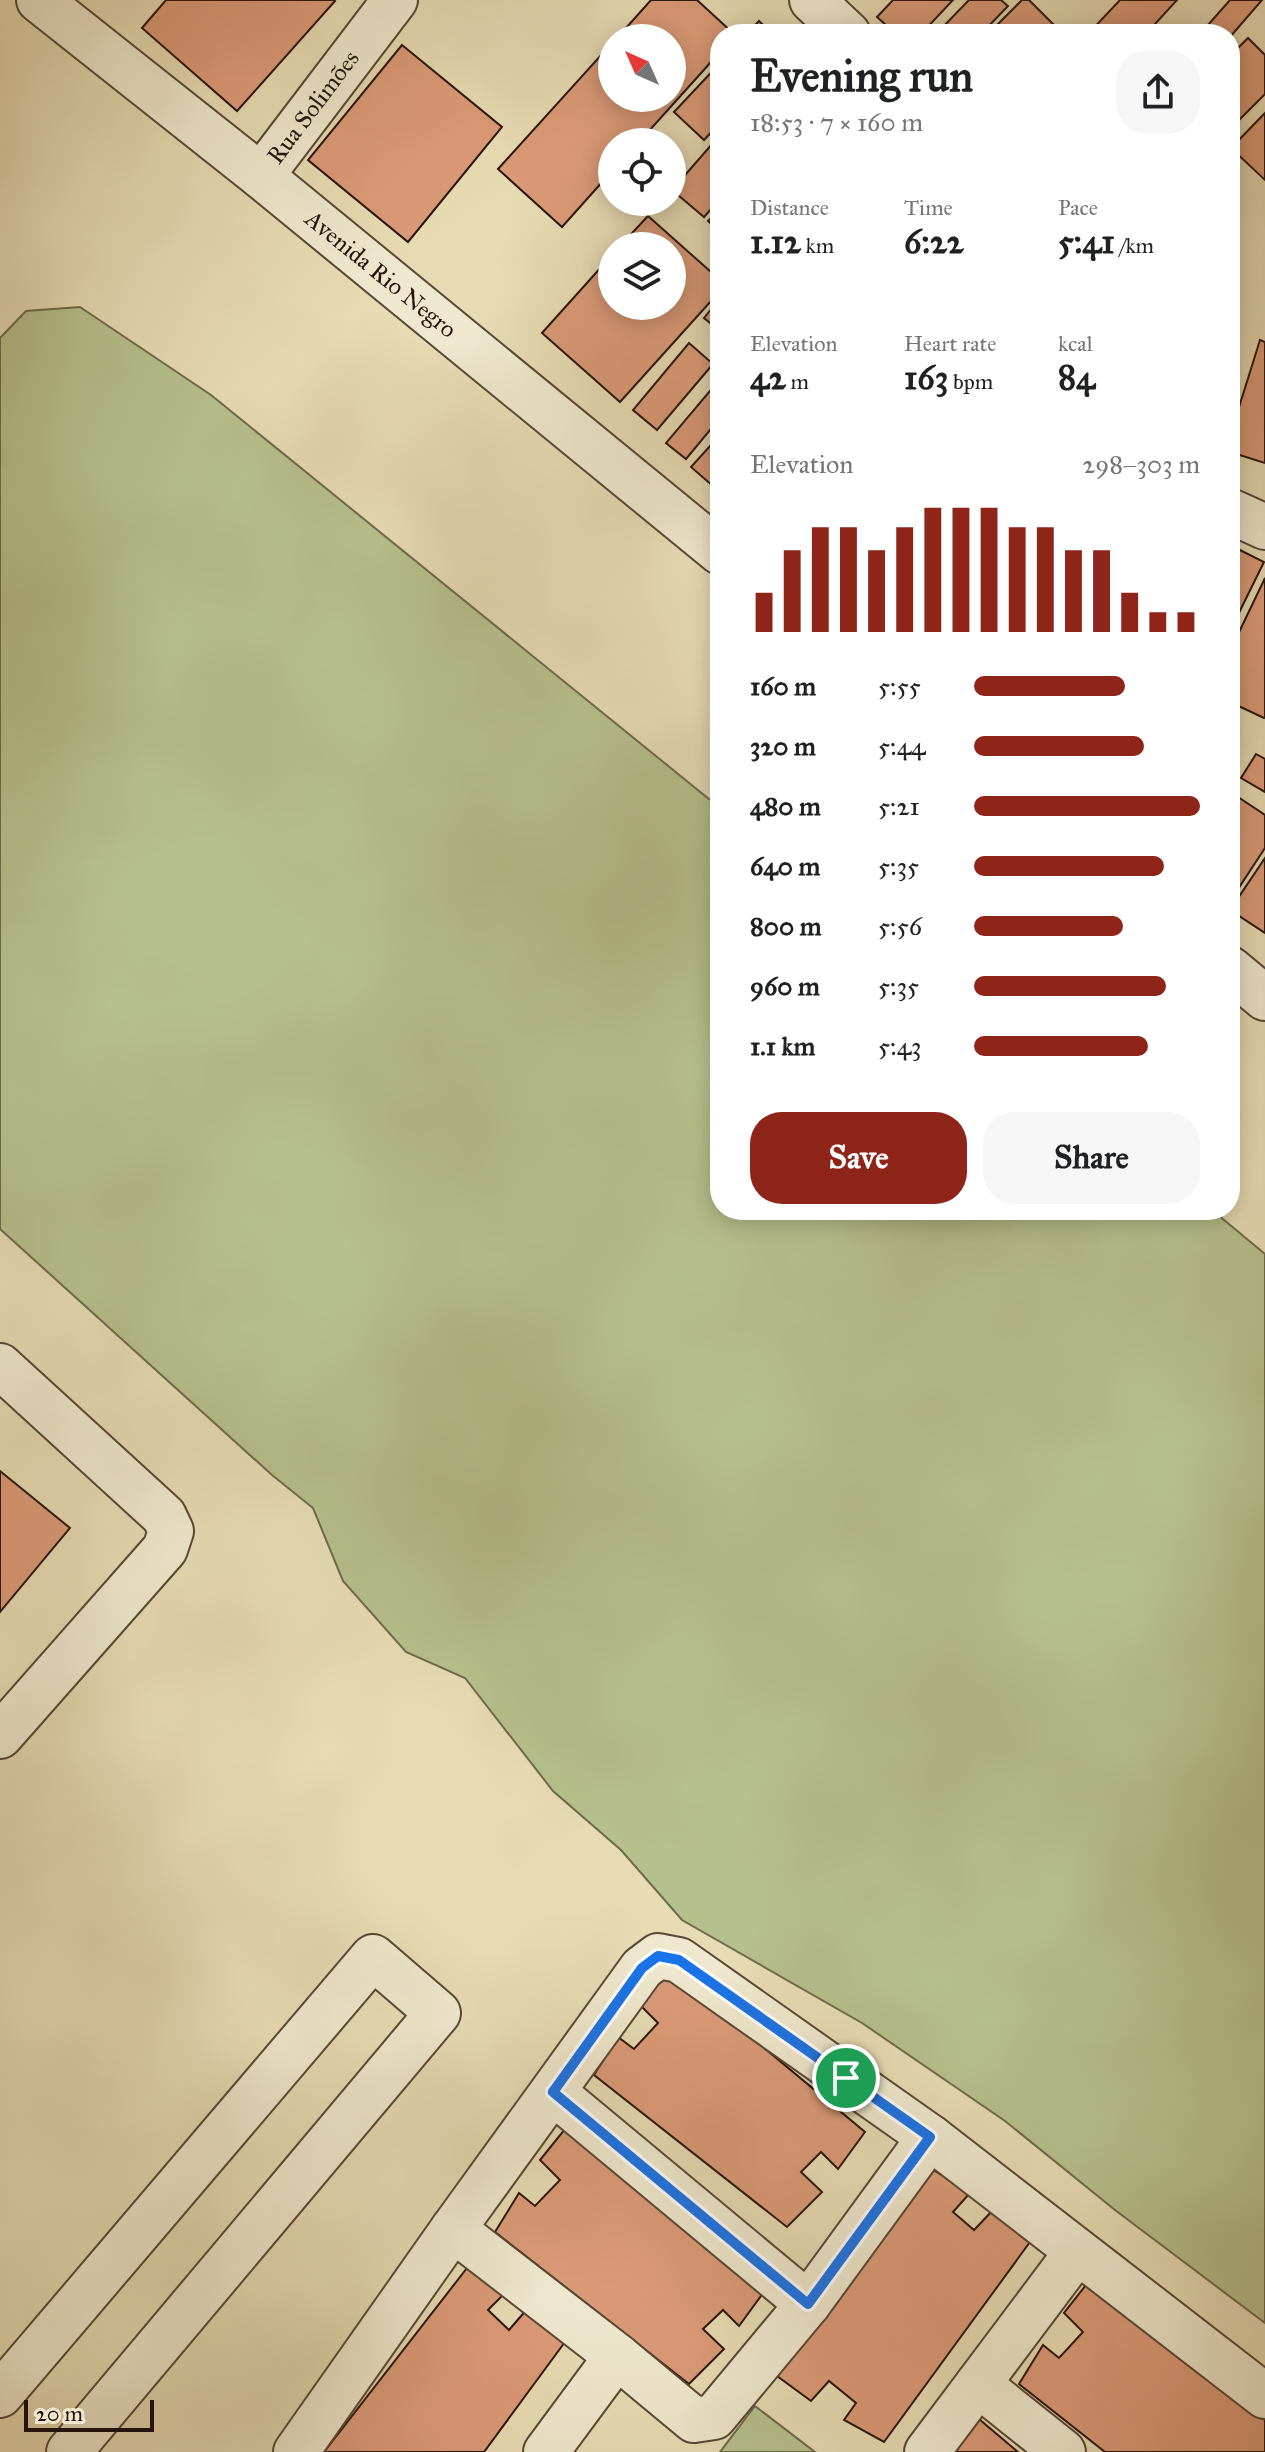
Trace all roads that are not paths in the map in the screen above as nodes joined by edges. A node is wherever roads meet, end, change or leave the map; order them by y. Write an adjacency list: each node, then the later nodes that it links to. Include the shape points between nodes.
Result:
1 (39, 0): 5 (street, Avenida Rio Negro)
2 (395, 0): 5 (street, Rua Solimões)
3 (812, 0): 4 (street)
4 (837, 24)
5 (261, 176): 8 (street, Avenida Rio Negro)
6 (1240, 516): 7 (street)
7 (1265, 527)
8 (710, 544)
9 (1240, 977): 10 (street)
10 (1265, 998)
11 (0, 1366): 12 (street, via 164,1516 171,1531 165,1549)
12 (0, 1736)
13 (553, 2092): 14 (street, via 642,1968 658,1956 679,1960); 15 (street); 17 (street)
14 (930, 2137): 16 (street); 17 (street)
15 (453, 2229): 18 (street); 23 (street)
16 (1077, 2252): 19 (street); 21 (street)
17 (808, 2304): 18 (street, via 714,2417 694,2420)
18 (617, 2356): 24 (street)
19 (978, 2384): 25 (street); 26 (street)
20 (0, 2395): 22 (street, via 373,1957 438,2013)
21 (1265, 2396)
22 (69, 2452)
23 (296, 2452)
24 (546, 2452)
25 (927, 2452)
26 (1063, 2452)

